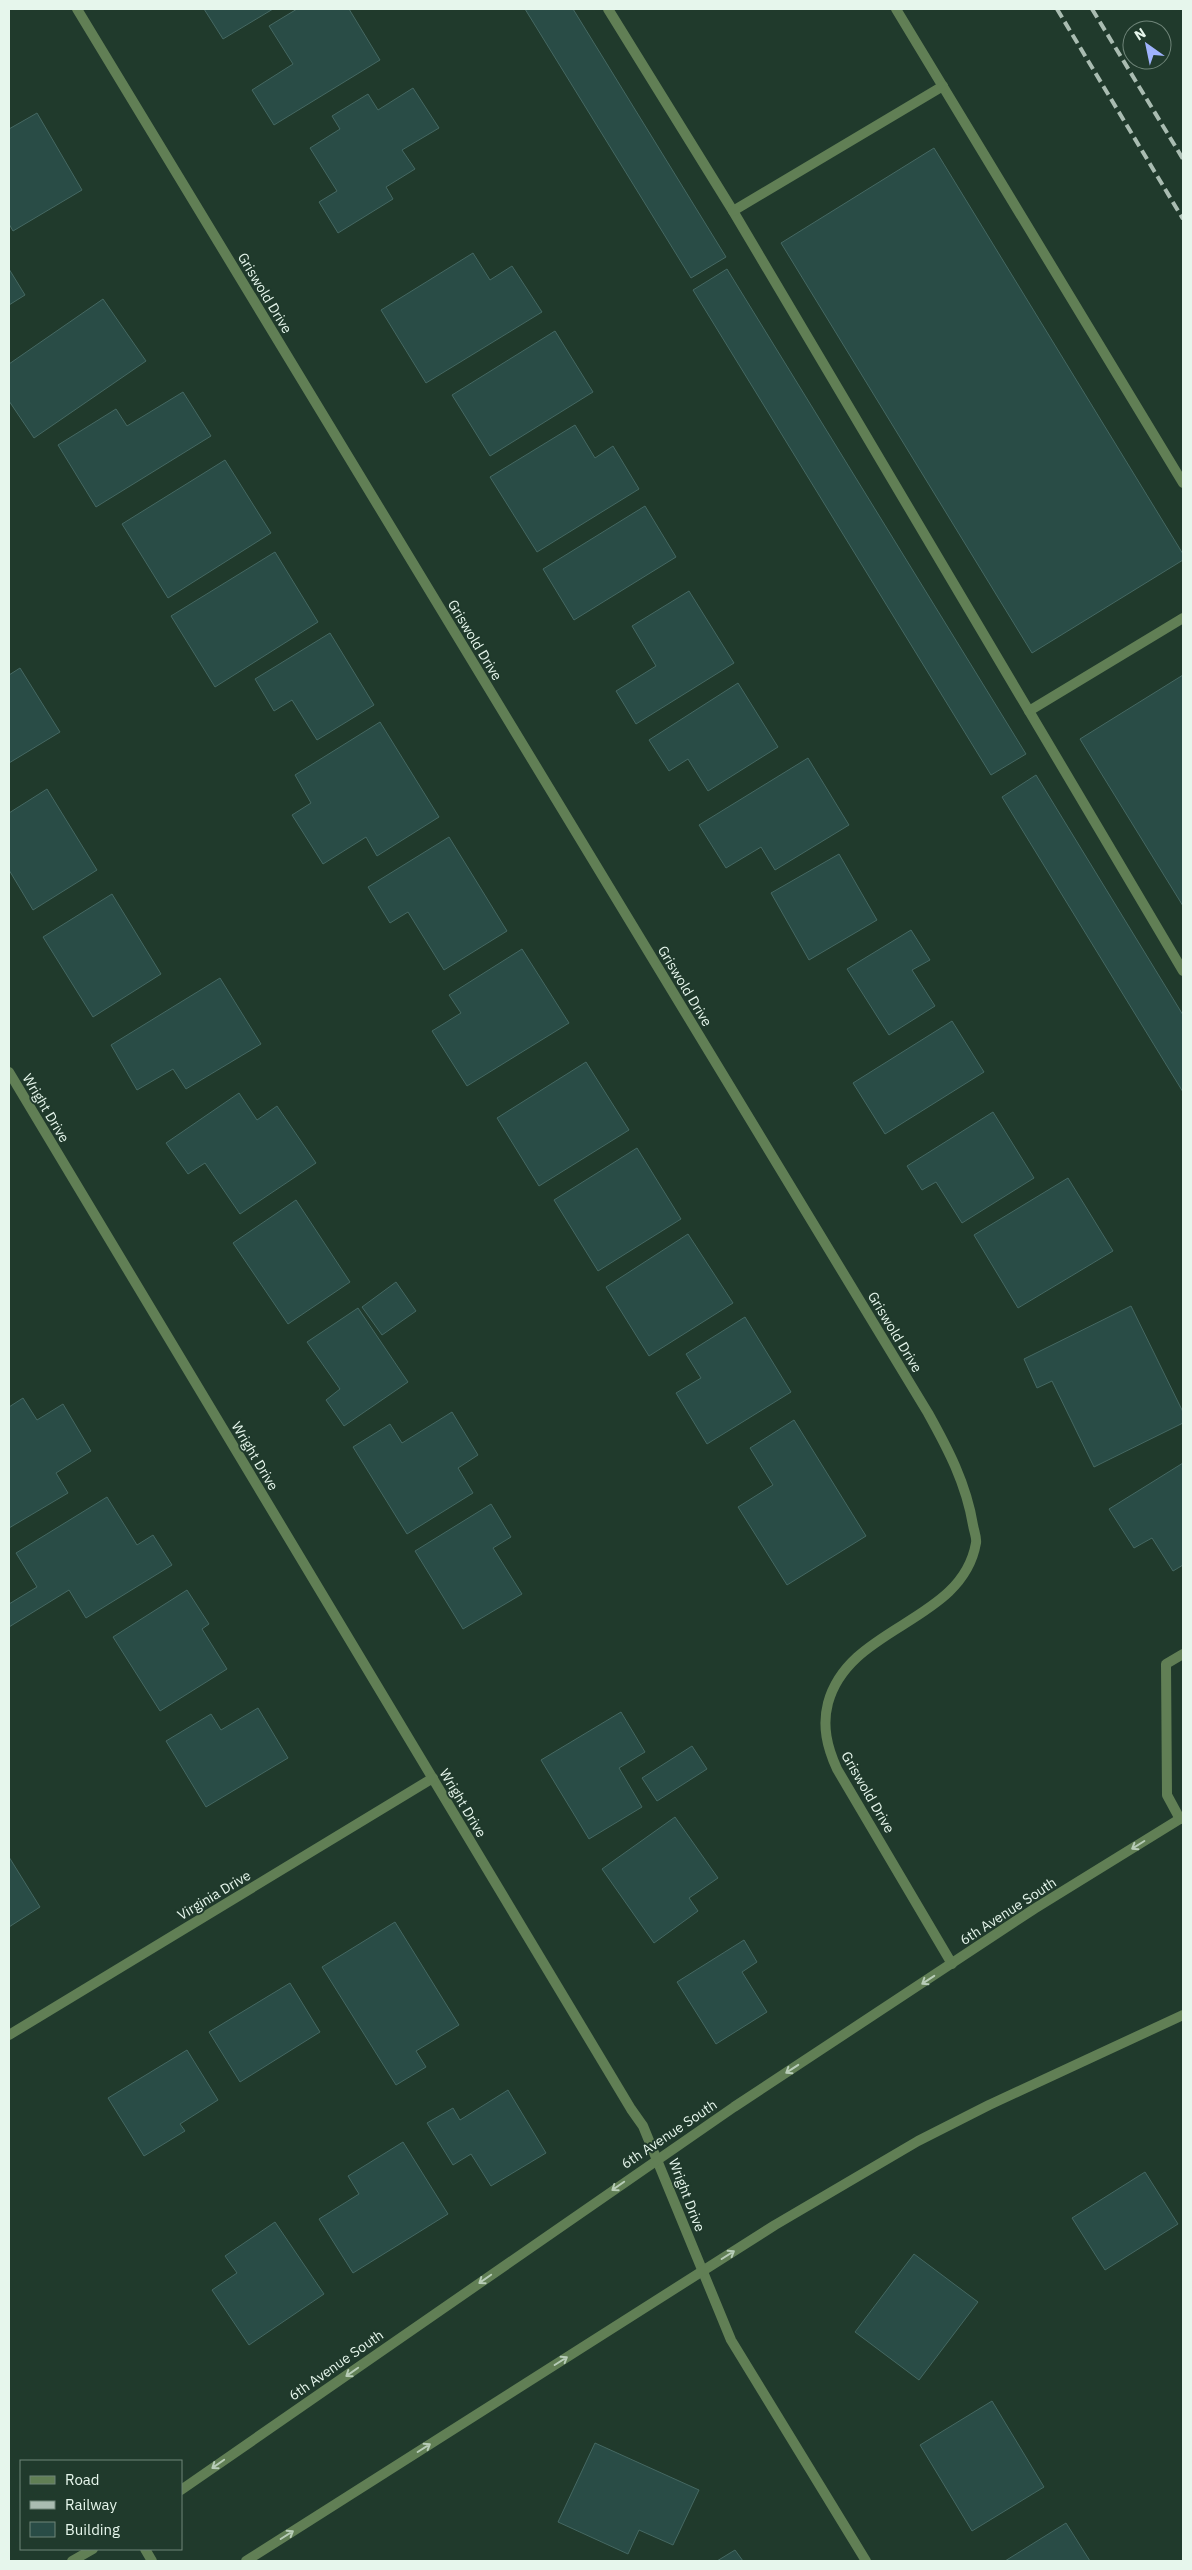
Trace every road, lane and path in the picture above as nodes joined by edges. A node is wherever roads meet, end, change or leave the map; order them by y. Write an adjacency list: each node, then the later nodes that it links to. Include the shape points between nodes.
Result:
1 (76, 9): 14 (street, Griswold Drive, via 928,1413 957,1467 976,1541 971,1561 948,1593 857,1656 831,1693 825,1730 837,1769)
2 (608, 9): 5 (street)
3 (896, 9): 4 (street)
4 (942, 86): 5 (street); 6 (street)
5 (733, 211): 8 (street)
6 (1183, 483)
7 (1183, 618): 8 (street)
8 (1029, 711): 9 (street)
9 (1183, 971)
10 (9, 1072): 12 (street, Wright Drive)
11 (1183, 1654): 13 (street, via 1166,1664 1167,1795)
12 (433, 1778): 16 (street, Virginia Drive); 17 (street, Wright Drive, via 644,2126)
13 (1182, 1818): 14 (street, 6th Avenue South, one-way to 14)
14 (952, 1964): 17 (street, 6th Avenue South, one-way to 17)
15 (1183, 2016): 18 (street, one-way to 15, via 918,2141)
16 (9, 2035)
17 (658, 2158): 18 (street, Wright Drive); 19 (street, 6th Avenue South, one-way to 19)
18 (702, 2271): 24 (street, one-way to 18); 25 (street, Wright Drive, via 731,2340)
19 (182, 2489)
20 (90, 2550): 22 (street)
21 (146, 2550): 23 (street)
22 (72, 2561)
23 (152, 2561)
24 (246, 2561)
25 (866, 2561)

